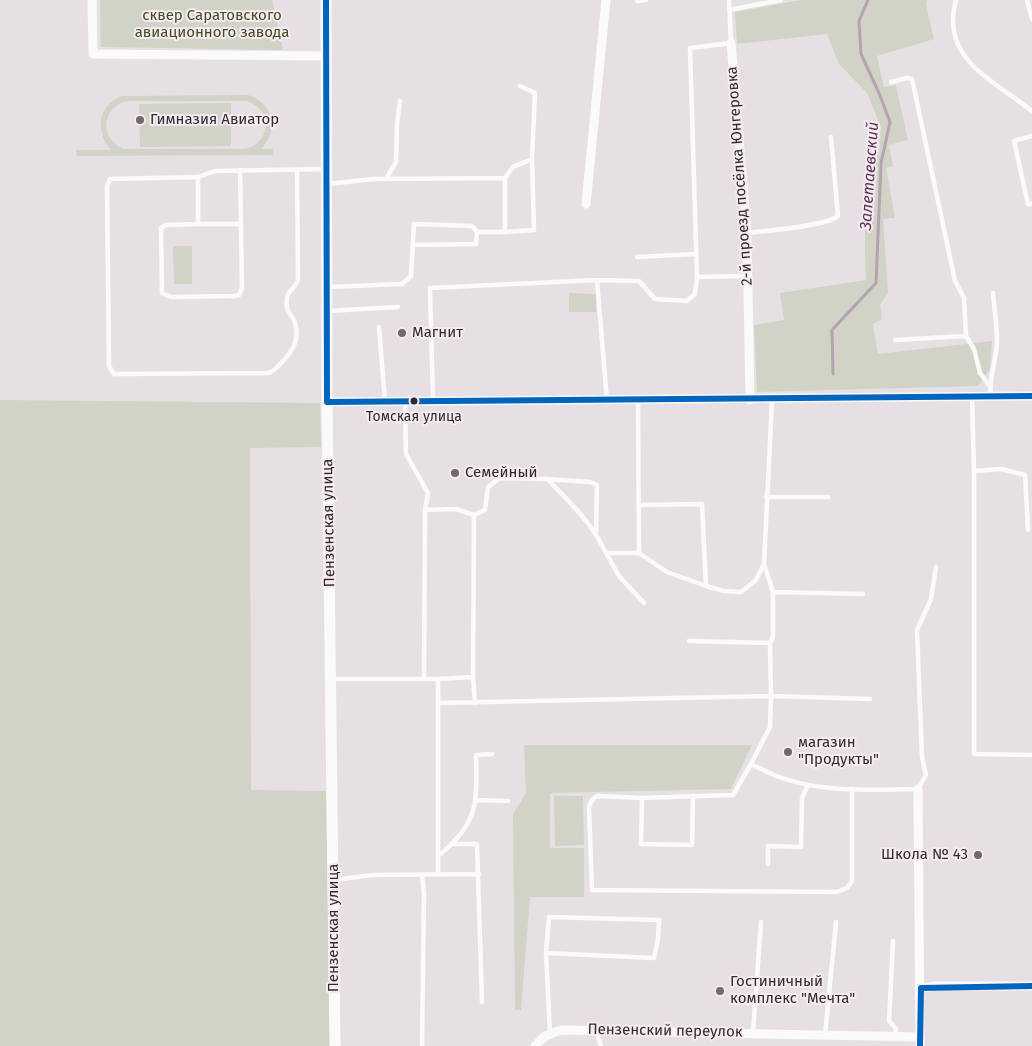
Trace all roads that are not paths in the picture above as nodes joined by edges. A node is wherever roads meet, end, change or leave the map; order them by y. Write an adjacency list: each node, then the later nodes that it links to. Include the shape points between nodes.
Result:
1 (92, 0): 13 (street, via 93,54)
2 (326, 0): 13 (street, Пензенская улица)
3 (606, 0): 28 (street)
4 (646, 0): 9 (lane)
5 (729, 0): 10 (lane)
6 (782, 0): 10 (lane)
7 (956, 0): 17 (lane, via 952,14 956,38 966,59 987,80)
8 (1027, 0): 11 (lane)
9 (637, 1)
10 (730, 10): 12 (lane)
11 (1032, 19)
12 (731, 43): 34 (street, 2-й проезд посёлка Юнгеровка); 36 (lane, via 690,48)
13 (326, 56): 21 (street, Пензенская улица)
14 (891, 82): 46 (lane, via 912,79 955,280 964,298)
15 (520, 86): 20 (lane, via 535,93)
16 (400, 101): 26 (lane, via 396,162)
17 (1032, 111)
18 (1032, 136): 29 (lane, via 1014,141 1028,204)
19 (831, 137): 34 (lane, via 838,216 834,220 803,226)
20 (532, 159): 25 (lane, via 513,167); 33 (lane, via 534,230)
21 (327, 169): 23 (lane); 27 (street, Пензенская улица)
22 (240, 170): 23 (lane); 24 (lane, via 215,171); 31 (lane)
23 (297, 170): 24 (lane, via 298,283 287,298 288,313 296,324 293,351 268,373 114,374 109,366 107,181 114,178)
24 (198, 177): 30 (lane)
25 (505, 178): 26 (lane); 33 (lane)
26 (386, 179): 27 (lane)
27 (327, 184): 41 (street, Пензенская улица)
28 (586, 204)
29 (1032, 204)
30 (198, 224): 31 (lane); 31 (lane, via 161,228 161,289 166,296 239,295 242,288)
31 (241, 224)
32 (477, 232): 33 (lane); 35 (lane, via 476,244); 35 (lane, via 472,226 414,224)
33 (505, 232)
34 (747, 233): 38 (street, 2-й проезд посёлка Юнгеровка)
35 (413, 245): 41 (lane, via 411,276 402,284)
36 (696, 254): 37 (lane); 39 (lane)
37 (638, 257)
38 (747, 276): 39 (lane); 53 (street, 2-й проезд посёлка Юнгеровка)
39 (697, 277): 40 (lane, via 694,294 687,301 655,299 639,281)
40 (597, 280): 55 (lane); 57 (lane, via 430,288)
41 (327, 287): 44 (street, Пензенская улица)
42 (993, 293): 48 (lane, via 997,340)
43 (398, 307): 44 (lane)
44 (327, 311): 56 (street, Пензенская улица)
45 (379, 328): 58 (lane)
46 (966, 336): 47 (lane); 48 (lane, via 974,349 980,373)
47 (894, 340)
48 (989, 385): 51 (lane)
49 (1032, 396): 51 (street)
50 (972, 397): 51 (street); 54 (street); 60 (lane)
51 (991, 397)
52 (638, 400): 53 (street); 55 (street); 64 (lane)
53 (750, 400): 54 (street)
54 (772, 400): 62 (lane)
55 (607, 401): 57 (street)
56 (327, 402): 58 (street); 81 (street, Пензенская улица)
57 (433, 402): 59 (street)
58 (385, 403): 59 (street)
59 (405, 403): 65 (lane, via 406,454 428,493)
60 (974, 471): 67 (lane, via 1001,469 1025,475); 88 (lane, via 974,754)
61 (546, 479): 66 (lane, via 500,478 488,487 485,510); 68 (lane); 68 (lane, via 597,485)
62 (766, 497): 63 (lane); 71 (lane)
63 (828, 497)
64 (639, 506): 70 (lane); 73 (lane, via 702,504)
65 (425, 510): 66 (lane, via 456,509); 80 (lane)
66 (474, 514): 79 (lane)
67 (1028, 530)
68 (596, 532): 69 (lane)
69 (606, 553): 70 (lane); 76 (lane, via 618,576)
70 (639, 553): 73 (lane, via 667,572)
71 (764, 564): 73 (lane, via 756,580 741,592); 74 (lane)
72 (936, 567): 92 (lane, via 931,598 917,630 922,756 926,774)
73 (706, 586)
74 (773, 592): 75 (lane); 78 (lane, via 773,636)
75 (863, 594)
76 (644, 603)
77 (690, 641): 78 (lane)
78 (770, 643): 83 (lane)
79 (473, 677): 82 (lane); 85 (lane)
80 (424, 678): 81 (lane); 82 (lane)
81 (331, 679): 103 (street, Пензенская улица)
82 (438, 679): 86 (lane)
83 (771, 696): 84 (lane); 85 (lane); 89 (lane, via 770,727)
84 (870, 699)
85 (475, 702): 86 (lane)
86 (438, 704): 98 (lane)
87 (492, 754): 95 (lane, via 476,756)
88 (1032, 755)
89 (751, 764): 90 (lane, via 779,777); 93 (lane, via 733,795)
90 (808, 784): 91 (lane); 99 (lane, via 802,798 801,847 768,846)
91 (852, 788): 92 (lane); 94 (lane, via 852,881 847,888 837,892 768,888 592,890 589,807 592,800 597,796)
92 (918, 790): 109 (street)
93 (693, 796): 94 (lane); 94 (lane, via 692,845 641,844)
94 (642, 798)
95 (477, 800): 96 (lane); 97 (lane, via 473,814)
96 (508, 801)
97 (453, 844): 98 (lane); 101 (lane, via 477,844)
98 (438, 856): 100 (lane)
99 (768, 864)
100 (438, 873): 101 (lane); 102 (lane)
101 (479, 874): 110 (lane)
102 (422, 875): 103 (lane, via 372,875); 118 (lane)
103 (334, 880): 117 (street, Пензенская улица)
104 (761, 922): 113 (lane)
105 (836, 922): 114 (lane)
106 (893, 941): 115 (lane, via 889,1020 896,1029)
107 (546, 953): 107 (lane, via 654,958 659,920 549,917); 112 (lane)
108 (1032, 986): 109 (street)
109 (921, 988): 116 (street)
110 (482, 1002)
111 (596, 1030): 112 (street, Пензенский переулок); 113 (street, Пензенский переулок); 120 (lane)
112 (550, 1032): 119 (street)
113 (753, 1033): 114 (street, Пензенский переулок)
114 (825, 1035): 115 (street, Пензенский переулок)
115 (895, 1036): 116 (street, Пензенский переулок)
116 (920, 1042)
117 (335, 1046)
118 (422, 1046)
119 (535, 1046)
120 (600, 1046)

